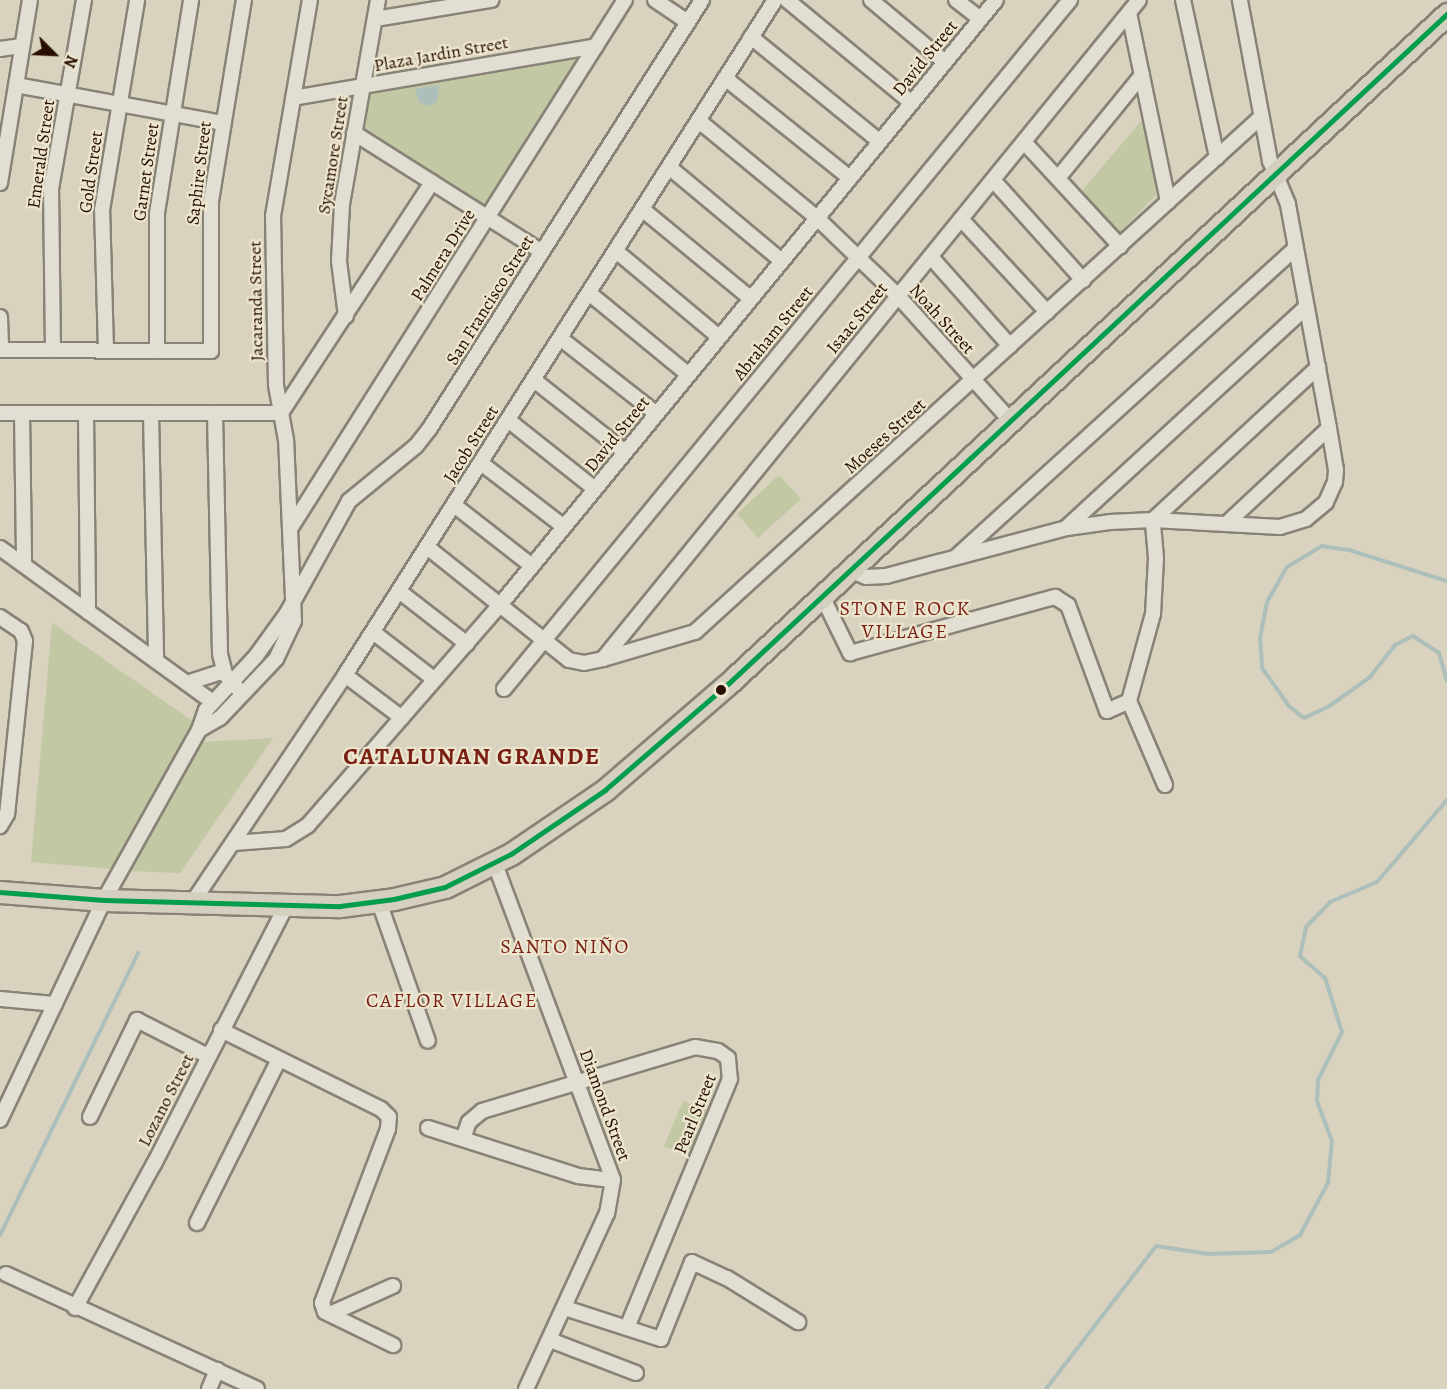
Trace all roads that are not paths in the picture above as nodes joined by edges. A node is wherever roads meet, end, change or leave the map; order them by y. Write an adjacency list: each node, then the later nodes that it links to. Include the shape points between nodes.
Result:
1 (30, 0): 27 (street)
2 (84, 0): 35 (street, Emerald Street)
3 (137, 0): 38 (street, Gold Street)
4 (191, 0): 39 (street, Garnet Street)
5 (244, 0): 42 (street, Saphire Street)
6 (310, 0): 36 (street, Jacaranda Street)
7 (378, 0): 24 (street, Sycamore Street)
8 (491, 0): 24 (street)
9 (625, 0): 28 (street, Palmera Drive)
10 (655, 0): 25 (street)
11 (702, 0): 25 (street, San Francisco Street)
12 (775, 0): 26 (street, Jacob Street)
13 (787, 0): 37 (street)
14 (871, 0): 30 (street)
15 (956, 0): 23 (street)
16 (996, 0): 23 (street, David Street)
17 (1070, 0): 64 (street, Abraham Street)
18 (1139, 0): 21 (street, Isaac Street)
19 (1183, 0): 46 (street)
20 (1240, 0): 40 (street)
21 (1129, 13): 31 (street); 45 (street, Isaac Street)
22 (1447, 15): 48 (main road)
23 (980, 19): 30 (street, David Street)
24 (375, 20): 34 (street, Sycamore Street)
25 (688, 22): 62 (street, San Francisco Street)
26 (751, 37): 32 (street, Jacob Street); 44 (street)
27 (22, 46): 29 (street); 33 (street)
28 (596, 46): 34 (street, Plaza Jardin Street); 56 (street, Palmera Drive)
29 (0, 49)
30 (945, 62): 37 (street, David Street)
31 (1142, 75): 50 (street); 54 (street)
32 (725, 78): 41 (street, Jacob Street); 49 (street)
33 (16, 85): 35 (street); 53 (street)
34 (363, 86): 36 (street, Plaza Jardin Street); 43 (street, Sycamore Street)
35 (68, 94): 38 (street); 78 (street, Emerald Street, via 49,213)
36 (293, 98): 88 (street, Jacaranda Street, via 273,216 276,385)
37 (912, 102): 44 (street, David Street)
38 (119, 104): 39 (street); 79 (street, Gold Street, via 102,210)
39 (173, 113): 42 (street); 80 (street, Garnet Street, via 157,213)
40 (1261, 117): 46 (street, Moeses Street); 48 (street)
41 (699, 121): 47 (street, Jacob Street); 57 (street, Noah Street)
42 (224, 123): 80 (street, Saphire Street, via 210,218 211,351)
43 (354, 133): 52 (street); 73 (street, Sycamore Street, via 340,235)
44 (880, 142): 49 (street, David Street)
45 (1024, 142): 50 (street); 51 (street, Isaac Street)
46 (1217, 157): 54 (street, Moeses Street)
47 (669, 167): 55 (street, Jacob Street); 65 (street)
48 (1275, 177): 60 (street, via 1288,204); 93 (main road)
49 (850, 178): 57 (street, David Street)
50 (1058, 178): 59 (street)
51 (993, 180): 58 (street, Isaac Street); 66 (street)
52 (432, 182): 56 (street); 73 (street)
53 (0, 183)
54 (1168, 202): 59 (street, Moeses Street)
55 (642, 209): 61 (street, Jacob Street); 69 (street)
56 (488, 218): 62 (street); 103 (street, Palmera Drive)
57 (817, 218): 64 (street, Noah Street); 65 (street, David Street)
58 (961, 219): 63 (street, Isaac Street); 71 (street)
59 (1120, 246): 66 (street, Moeses Street)
60 (1296, 248): 70 (street); 106 (street)
61 (616, 251): 67 (street, Jacob Street); 74 (street)
62 (542, 252): 112 (street, San Francisco Street, via 430,428 416,446 349,501)
63 (931, 257): 68 (street, Isaac Street); 76 (street)
64 (858, 258): 68 (street, Noah Street); 117 (street, Abraham Street)
65 (782, 261): 69 (street, David Street)
66 (1083, 280): 71 (street, Moeses Street)
67 (589, 293): 75 (street, Jacob Street); 82 (street)
68 (898, 296): 83 (street, Noah Street); 119 (street, Isaac Street)
69 (751, 299): 74 (street, David Street)
70 (1306, 307): 81 (street); 102 (street)
71 (1047, 312): 76 (street, Moeses Street)
72 (0, 316): 77 (street)
73 (346, 316): 88 (street)
74 (719, 337): 82 (street, David Street)
75 (560, 338): 84 (street, Jacob Street); 91 (street)
76 (1010, 346): 83 (street, Moeses Street)
77 (0, 350): 78 (street)
78 (53, 350): 79 (street)
79 (106, 351): 80 (street)
80 (157, 351)
81 (1318, 367): 94 (street); 99 (street)
82 (689, 375): 91 (street, David Street)
83 (974, 379): 93 (street, Noah Street); 119 (street, Moeses Street, via 702,627 686,636)
84 (534, 380): 92 (street, Jacob Street); 95 (street)
85 (0, 413): 86 (street)
86 (22, 413): 87 (street); 107 (street)
87 (86, 413): 89 (street); 114 (street)
88 (281, 413): 90 (street); 103 (street, Jacaranda Street)
89 (151, 414): 90 (street); 120 (street)
90 (215, 414): 121 (street)
91 (657, 414): 95 (street, David Street)
92 (508, 420): 96 (street, Jacob Street); 97 (street)
93 (1012, 422): 109 (main road)
94 (1329, 428): 100 (street); 100 (street, via 1335,482 1321,507 1293,525)
95 (625, 452): 97 (street, David Street)
96 (481, 463): 98 (street, Jacob Street); 101 (street)
97 (595, 489): 101 (street, David Street)
98 (454, 504): 104 (street, Jacob Street); 108 (street)
99 (1153, 520): 100 (street); 102 (street); 128 (street, via 1153,614)
100 (1226, 524)
101 (564, 527): 108 (street, David Street)
102 (1067, 528): 106 (street)
103 (290, 529): 112 (street, Jacaranda Street)
104 (427, 547): 110 (street, Jacob Street); 113 (street, Moeses Street)
105 (0, 548): 107 (street)
106 (953, 560): 109 (street, via 874,578)
107 (24, 565): 114 (street)
108 (532, 566): 113 (street, David Street)
109 (849, 570): 111 (main road)
110 (399, 591): 116 (street, Jacob Street); 118 (street)
111 (822, 596): 128 (street, via 850,653 1056,597 1068,605 1107,711); 135 (main road, via 648,755 575,813)
112 (294, 603): 124 (street, San Francisco Street); 127 (street, San Francisco Street, via 288,641)
113 (500, 606): 117 (street, Moeses Street); 118 (street, David Street)
114 (88, 612): 120 (street)
115 (0, 616): 133 (street, via 21,631 25,641 7,814)
116 (373, 632): 122 (street, Jacob Street); 123 (street)
117 (544, 641): 119 (street, Moeses Street, via 577,663); 126 (street, Abraham Street)
118 (466, 644): 123 (street, David Street)
119 (603, 659)
120 (156, 661): 125 (street)
121 (223, 670): 124 (street); 125 (street)
122 (345, 675): 130 (street); 134 (street, Jacob Street)
123 (435, 680): 130 (street, David Street)
124 (231, 682): 127 (street); 129 (street, San Francisco Street)
125 (187, 683): 129 (street)
126 (504, 689)
127 (243, 695): 131 (street, San Francisco Street, via 216,722)
128 (1129, 701): 132 (street)
129 (213, 702): 131 (street, San Francisco Street)
130 (402, 718): 134 (street, David Street, via 296,834 274,841)
131 (199, 730): 137 (street, San Francisco Street)
132 (1165, 784)
133 (0, 826)
134 (234, 843): 139 (street, Jacob Street)
135 (495, 864): 138 (main road, via 445,887); 147 (street, Diamond Street)
136 (0, 892): 137 (main road)
137 (104, 900): 139 (main road); 142 (street, San Francisco Street)
138 (379, 902): 140 (main road); 144 (street)
139 (192, 903): 140 (main road)
140 (286, 906): 143 (street, Lozano Street)
141 (0, 999): 142 (street)
142 (55, 1004): 148 (street, San Francisco Street)
143 (221, 1030): 145 (street, Lozano Street); 146 (street)
144 (428, 1041)
145 (208, 1056): 149 (street, via 137,1020); 157 (street, Lozano Street)
146 (279, 1059): 154 (street); 159 (street, via 381,1109 389,1117 323,1298 323,1308)
147 (578, 1082): 152 (street, via 482,1111 469,1122); 153 (street, Diamond Street); 161 (street, Pearl Street, via 695,1047 718,1051 731,1064 730,1079)
148 (5, 1098): 150 (street, San Francisco Street)
149 (90, 1117)
150 (0, 1120)
151 (428, 1128): 152 (street)
152 (463, 1139): 153 (street, via 578,1176)
153 (613, 1180): 158 (street, Diamond Street, via 609,1208)
154 (197, 1223)
155 (6, 1274): 157 (street)
156 (393, 1286): 159 (street)
157 (75, 1308): 164 (street)
158 (565, 1308): 161 (street); 162 (street, Diamond Street)
159 (330, 1314): 163 (street)
160 (798, 1322): 161 (street, via 727,1278 692,1262 661,1340)
161 (627, 1328)
162 (550, 1340): 165 (street); 168 (street, Diamond Street)
163 (393, 1345)
164 (217, 1370): 166 (street); 167 (street)
165 (636, 1373)
166 (209, 1389)
167 (257, 1389)
168 (526, 1389)

